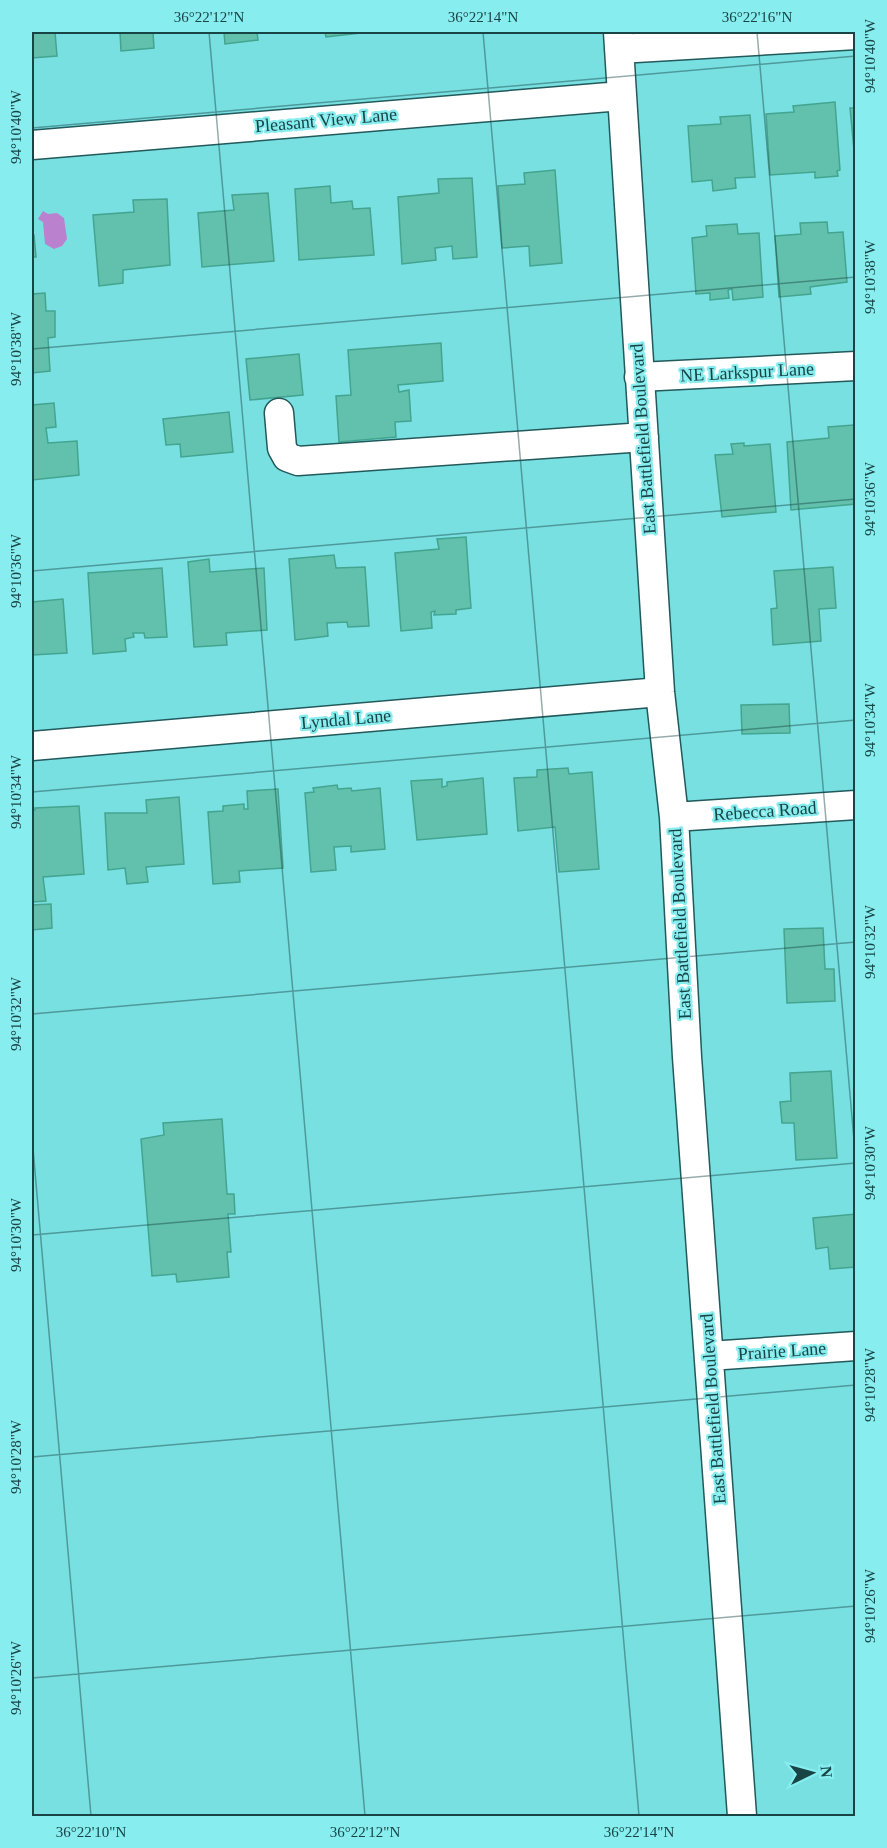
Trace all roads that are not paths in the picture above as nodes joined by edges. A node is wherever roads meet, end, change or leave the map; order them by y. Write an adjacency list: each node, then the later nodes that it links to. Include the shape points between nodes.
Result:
1 (855, 35): 2 (street)
2 (619, 40): 3 (street, East Battlefield Boulevard)
3 (621, 96): 4 (street, Pleasant View Lane); 6 (street, East Battlefield Boulevard)
4 (32, 145)
5 (855, 366): 6 (street, NE Larkspur Lane)
6 (639, 377): 8 (street, East Battlefield Boulevard)
7 (279, 413): 8 (street, via 282,448 287,457 308,461)
8 (644, 437): 9 (street, East Battlefield Boulevard)
9 (660, 692): 10 (street, Lyndal Lane); 12 (street, East Battlefield Boulevard)
10 (32, 747)
11 (855, 805): 12 (street, Rebecca Road)
12 (674, 817): 14 (street, East Battlefield Boulevard)
13 (855, 1346): 14 (street, Prairie Lane)
14 (709, 1356): 15 (street, East Battlefield Boulevard)
15 (742, 1816)

